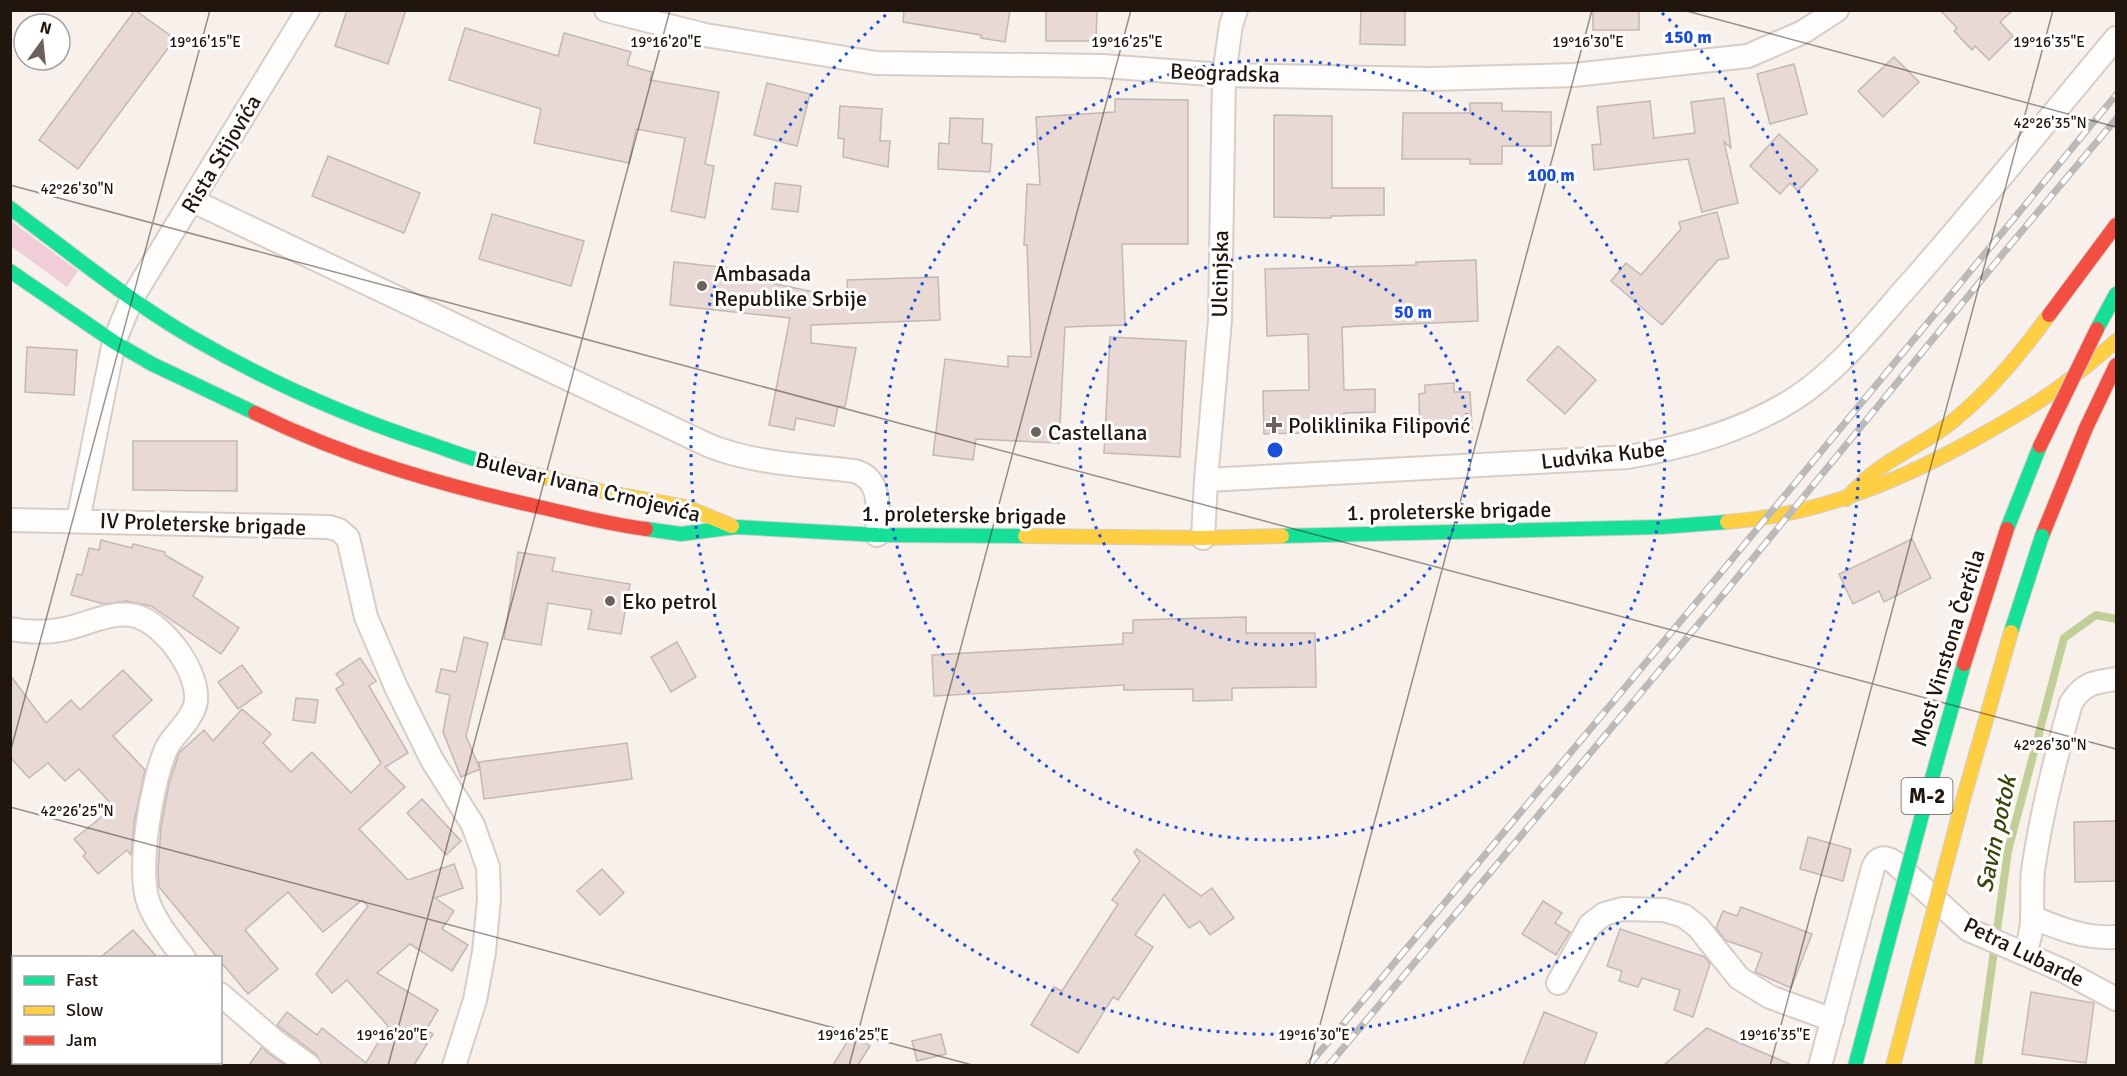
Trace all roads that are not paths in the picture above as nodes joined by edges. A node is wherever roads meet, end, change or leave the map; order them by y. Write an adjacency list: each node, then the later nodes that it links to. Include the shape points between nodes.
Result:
1 (308, 10): 7 (street, Rista Stijovića)
2 (606, 10): 6 (street, Beogradska, via 705,35 876,63 1102,66)
3 (1236, 10): 6 (street, Ulcinjska)
4 (1837, 10): 6 (street, Beogradska, via 1803,32 1748,56 1574,75 1431,80)
5 (2116, 38): 16 (street, Ludvika Kube, via 1848,355 1819,381 1766,415 1704,440 1628,457)
6 (1224, 75): 16 (street, Ulcinjska, via 1220,320)
7 (193, 201): 12 (street, Rista Stijovića); 21 (street, via 732,455 866,474 877,495)
8 (10, 208): 12 (main road, Bulevar Ivana Crnojevića)
9 (2116, 225): 17 (main road, via 1995,383 1953,421 1880,468)
10 (10, 272): 14 (main road, Bulevar Ivana Crnojevića)
11 (2116, 294): 36 (main road, Most Vinstona Čerčila / M-2, bridge, via 2040,446 1988,585)
12 (132, 298): 14 (street, IV Proleterske brigade); 20 (main road, Bulevar Ivana Crnojevića, via 232,359 295,391 384,428 515,470 686,507)
13 (2116, 341): 17 (main road, 1. proleterske brigade, via 2051,393 1963,446)
14 (114, 342): 19 (street, IV Proleterske brigade); 20 (main road, Bulevar Ivana Crnojevića, via 285,428 410,475 628,527 681,534)
15 (2116, 365): 37 (main road, M-2, bridge, via 2042,536 2008,639)
16 (1206, 480): 22 (street, Ulcinjska)
17 (1846, 499): 22 (main road, 1. proleterske brigade, via 1774,516 1708,525)
18 (10, 520): 19 (street, IV Proleterske brigade)
19 (78, 520): 34 (street, IV Proleterske brigade, via 328,527 348,538 366,617 432,760 473,825 488,867 484,952 475,1000)
20 (736, 527): 21 (main road, 1. proleterske brigade)
21 (878, 535): 22 (main road, 1. proleterske brigade)
22 (1203, 538)
23 (10, 629): 28 (street, via 63,629 117,615 135,615 164,634 190,671 195,705 168,745 160,765 148,813 145,875 148,902 160,927)
24 (2116, 679): 25 (street, via 2093,682 2071,703 2041,819)
25 (2032, 917): 26 (street, via 2070,933); 27 (street, via 2030,937)
26 (2116, 937)
27 (2014, 949): 31 (street, Petra Lubarde); 32 (street, Petra Lubarde, via 1969,930 1894,862 1879,858 1873,868)
28 (183, 956)
29 (1558, 982): 32 (street, via 1590,925 1604,914 1622,909 1664,910 1684,916 1698,927 1738,978 1770,997)
30 (222, 996): 33 (street)
31 (2116, 999)
32 (1833, 1020): 35 (street)
33 (309, 1065)
34 (453, 1065)
35 (1820, 1065)
36 (1855, 1065)
37 (1893, 1065)

